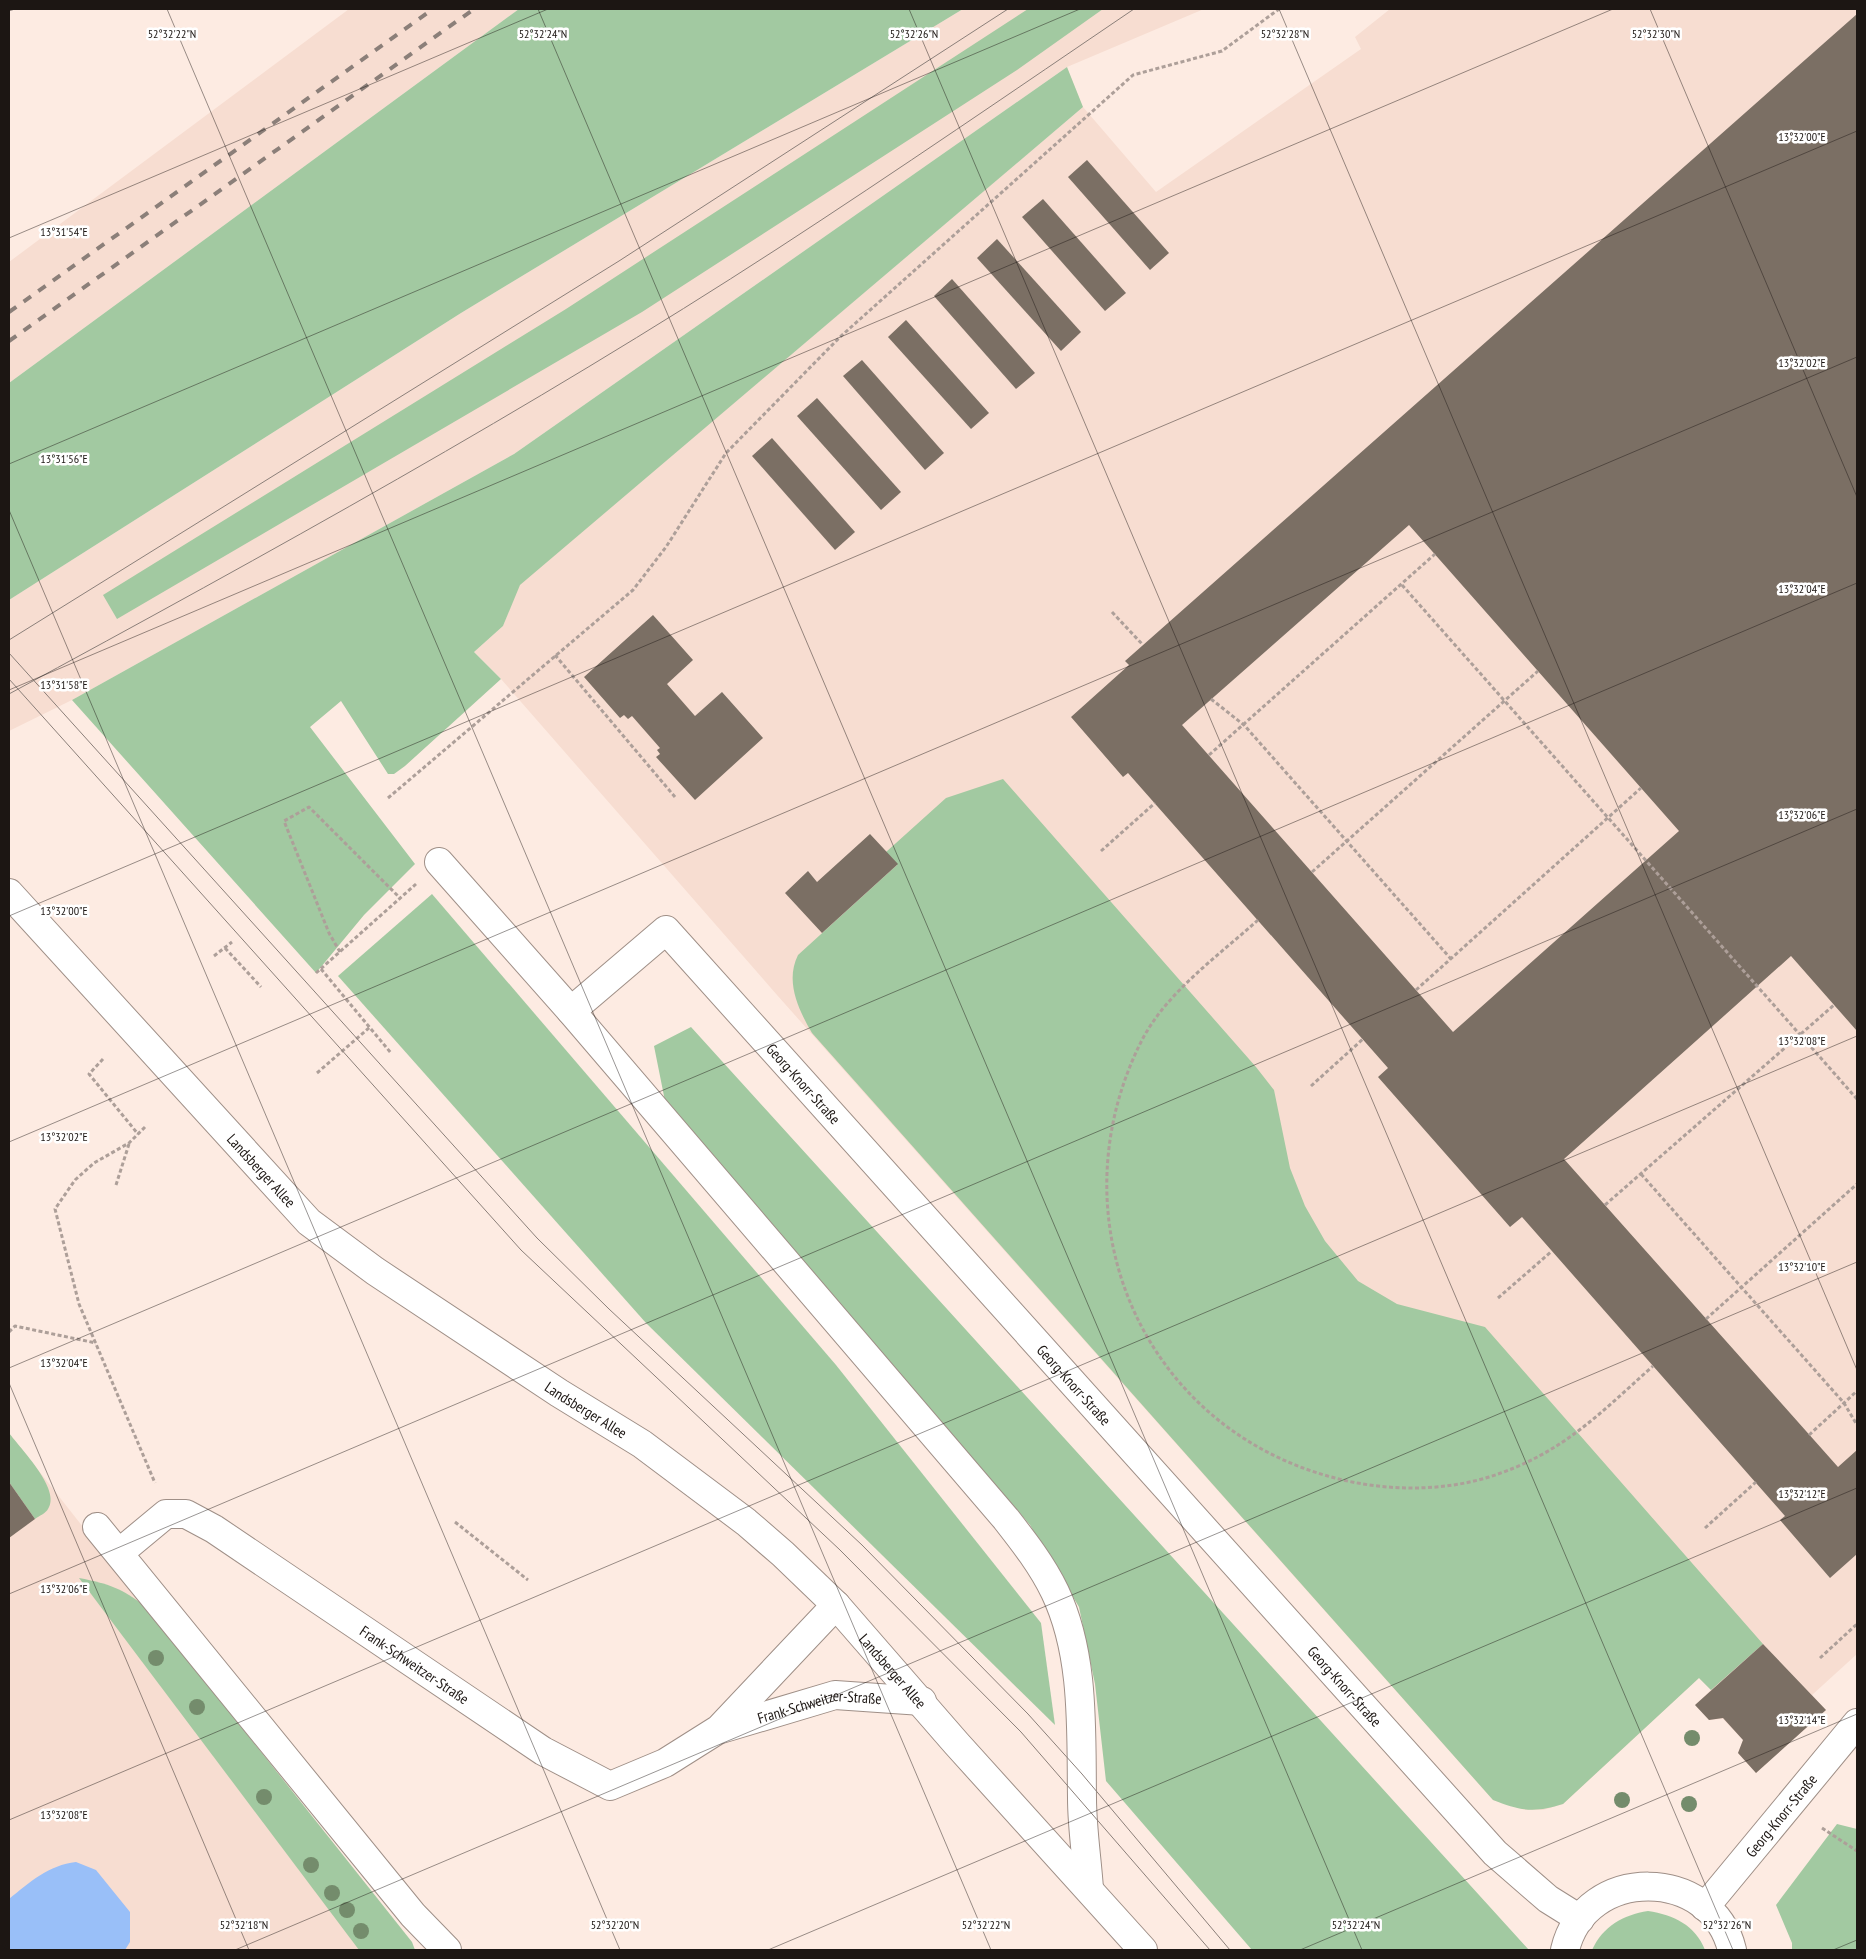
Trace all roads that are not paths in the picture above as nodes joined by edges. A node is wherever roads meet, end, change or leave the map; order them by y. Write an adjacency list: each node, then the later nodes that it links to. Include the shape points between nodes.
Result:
1 (440, 862): 3 (street)
2 (9, 893): 6 (street, Landsberger Allee, via 309,1222 382,1276 642,1444 746,1522)
3 (571, 1011): 10 (street, via 1006,1518 1038,1560 1055,1593 1069,1634 1080,1695 1082,1800); 12 (street, Georg-Knorr-Straße, via 666,930 1495,1853 1548,1899)
4 (97, 1527): 5 (street)
5 (119, 1552): 9 (street, Frank-Schweitzer-Straße, via 166,1514 186,1514 214,1529 543,1751 610,1786 665,1763); 13 (street, via 413,1915)
6 (836, 1605): 7 (street, Landsberger Allee); 9 (street, Frank-Schweitzer-Straße)
7 (922, 1701): 9 (street, Frank-Schweitzer-Straße, via 835,1695); 10 (street, Landsberger Allee)
8 (1857, 1724): 11 (street, Georg-Knorr-Straße)
9 (719, 1729)
10 (1089, 1889): 14 (street, Landsberger Allee)
11 (1705, 1907): 12 (street, via 1681,1892 1654,1885 1626,1888 1601,1900); 16 (street, via 1722,1925)
12 (1580, 1918): 15 (street)
13 (447, 1950)
14 (1143, 1950)
15 (1565, 1950)
16 (1732, 1950)

